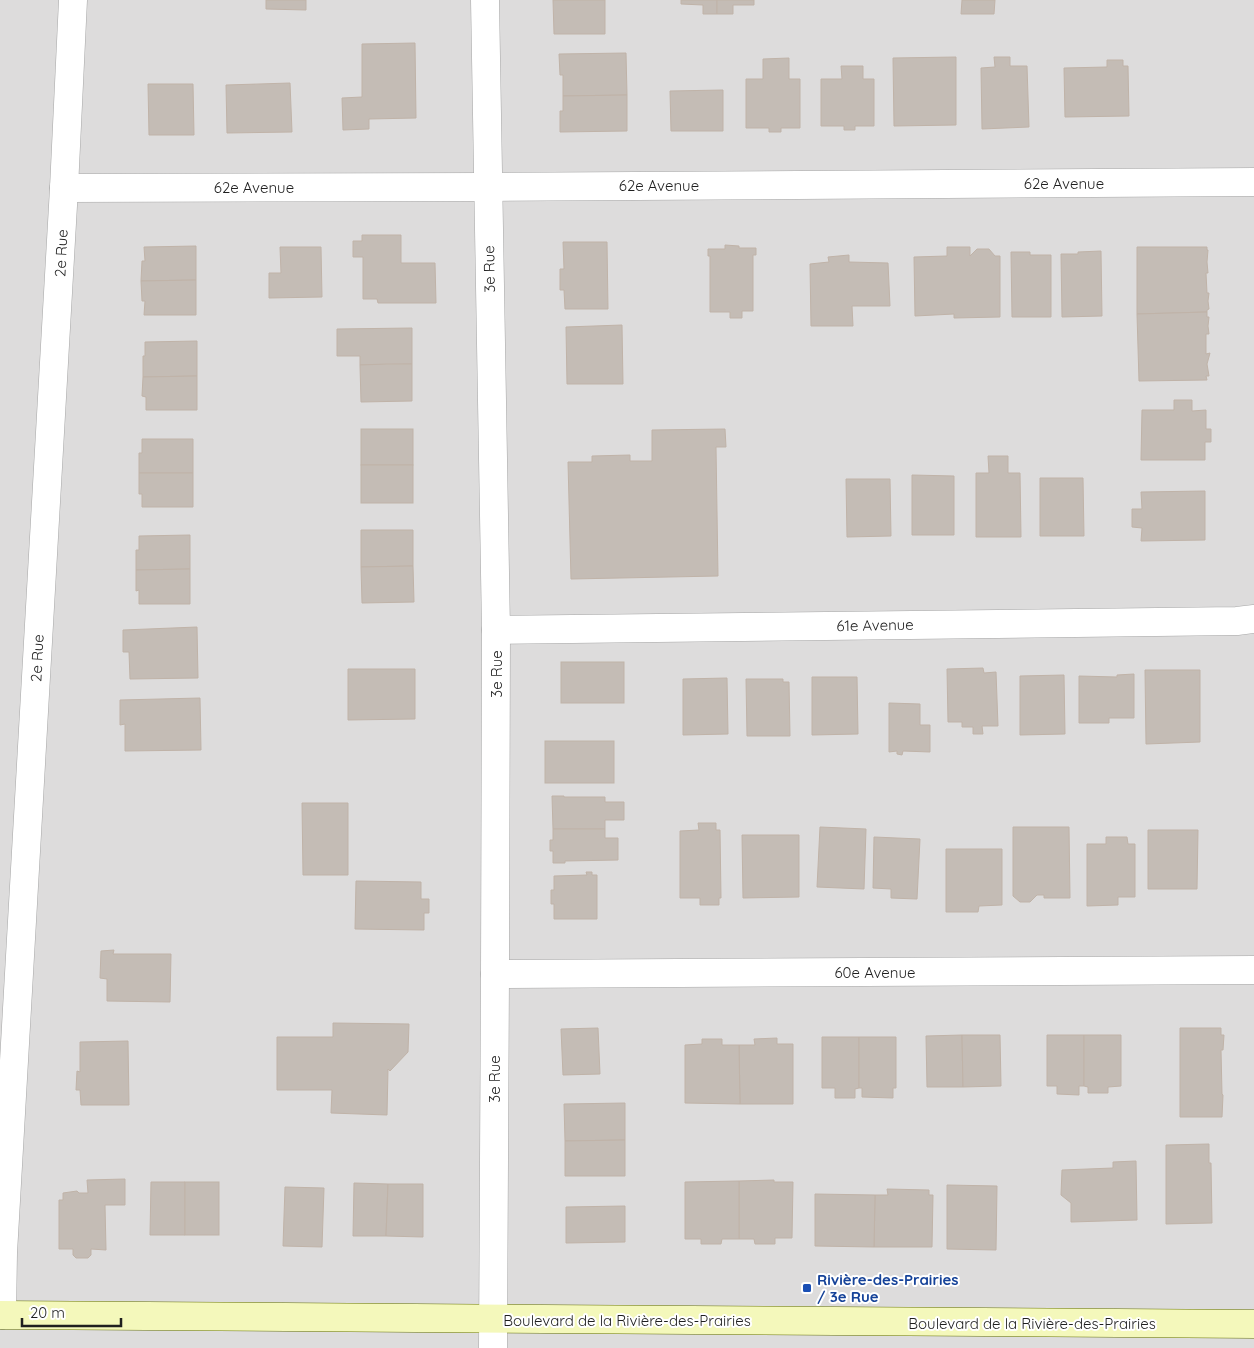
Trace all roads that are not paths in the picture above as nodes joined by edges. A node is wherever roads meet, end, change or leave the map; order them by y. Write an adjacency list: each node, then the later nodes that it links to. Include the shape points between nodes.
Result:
1 (73, 0): 5 (street, 2e Rue)
2 (485, 0): 4 (street, 3e Rue)
3 (1254, 182): 4 (street, 62e Avenue)
4 (488, 187): 5 (street, 62e Avenue); 7 (street, 3e Rue)
5 (64, 188): 10 (street, 2e Rue)
6 (1254, 619): 7 (street, 61e Avenue)
7 (496, 630): 9 (street, 3e Rue)
8 (1254, 970): 9 (street, 60e Avenue)
9 (495, 974): 11 (street, 3e Rue)
10 (1, 1315): 11 (street, Boulevard de la Rivière-des-Prairies)
11 (492, 1320): 12 (street, Boulevard de la Rivière-des-Prairies); 13 (street, 3e Rue)
12 (1254, 1324)
13 (493, 1348)

